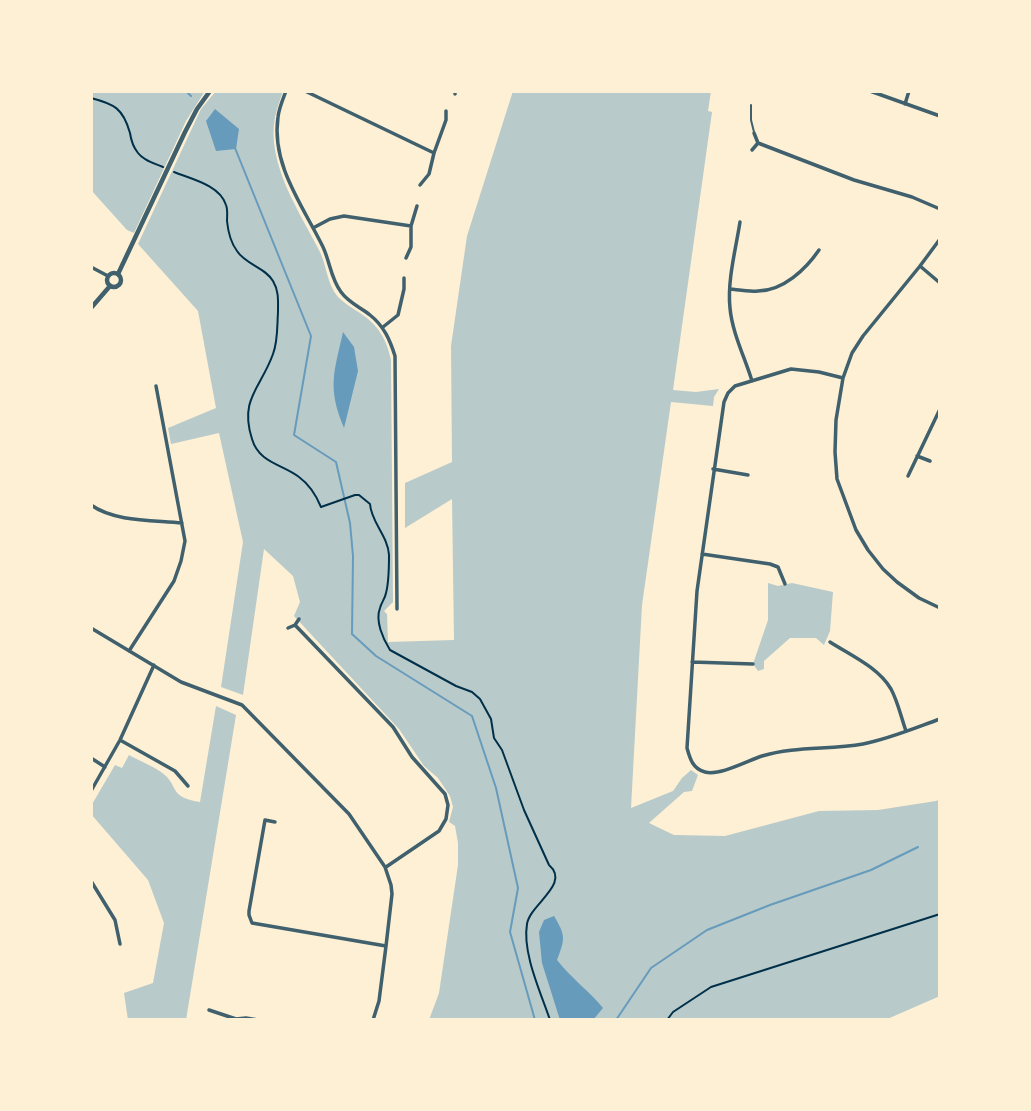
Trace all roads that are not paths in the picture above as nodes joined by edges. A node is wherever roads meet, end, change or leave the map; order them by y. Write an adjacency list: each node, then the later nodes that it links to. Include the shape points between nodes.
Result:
1 (210, 91): 25 (street, via 192,117)
2 (286, 91): 19 (street, via 278,116 281,163)
3 (305, 91): 13 (street)
4 (870, 91): 6 (street)
5 (909, 91): 6 (street)
6 (905, 104): 9 (street)
7 (751, 105): 10 (lane)
8 (446, 111): 13 (street)
9 (940, 116)
10 (754, 133): 11 (street)
11 (758, 143): 12 (street); 16 (street)
12 (752, 150)
13 (434, 153): 14 (street, via 429,174)
14 (420, 185)
15 (417, 206): 18 (street)
16 (940, 209)
17 (740, 222): 30 (street)
18 (411, 226): 19 (street, via 344,216); 22 (street)
19 (313, 228): 32 (street, via 338,289)
20 (940, 239): 23 (street)
21 (819, 250): 30 (street, via 778,286 757,292)
22 (407, 258)
23 (920, 266): 28 (street); 33 (street, via 863,336)
24 (91, 267): 26 (street)
25 (118, 274): 26 (street); 29 (street, via 120,283)
26 (108, 276): 29 (street)
27 (404, 278): 32 (street, via 398,315)
28 (940, 283)
29 (110, 286): 31 (street)
30 (730, 289): 34 (street, via 734,327)
31 (91, 308)
32 (382, 328): 47 (street, via 395,356)
33 (843, 378): 34 (street, via 791,369); 46 (street, via 836,420 837,479 856,530 897,582)
34 (752, 381): 39 (street, via 735,386 724,402)
35 (156, 386): 43 (street)
36 (940, 409): 37 (street)
37 (918, 456): 38 (street); 41 (street)
38 (930, 461)
39 (713, 469): 40 (street); 44 (street)
40 (748, 475)
41 (908, 476)
42 (91, 505): 43 (street, via 118,517)
43 (182, 523): 53 (street, via 185,541 174,581)
44 (702, 554): 45 (street, via 771,564 778,567); 54 (street)
45 (785, 584)
46 (940, 608)
47 (397, 609)
48 (299, 619): 49 (street)
49 (295, 625): 51 (street); 65 (street, via 393,727 445,794 446,819 439,831)
50 (91, 628): 53 (street)
51 (288, 628)
52 (830, 642): 58 (street, via 885,681)
53 (129, 651): 56 (street)
54 (692, 662): 55 (street); 58 (street, via 687,748 690,761 708,773 781,751 862,744)
55 (753, 664)
56 (154, 665): 59 (street); 65 (street, via 181,682 242,705 349,814)
57 (940, 719): 58 (street)
58 (906, 731)
59 (120, 740): 61 (street); 62 (street, via 175,771)
60 (91, 758): 61 (street)
61 (105, 767): 63 (street)
62 (188, 786)
63 (91, 791)
64 (275, 822): 68 (street, via 262,818 249,911 252,923)
65 (385, 867): 68 (street, via 392,894)
66 (91, 881): 67 (street, via 115,920)
67 (120, 944)
68 (386, 946): 72 (street)
69 (209, 1010): 70 (street)
70 (236, 1020): 71 (street)
71 (258, 1020)
72 (373, 1020)

